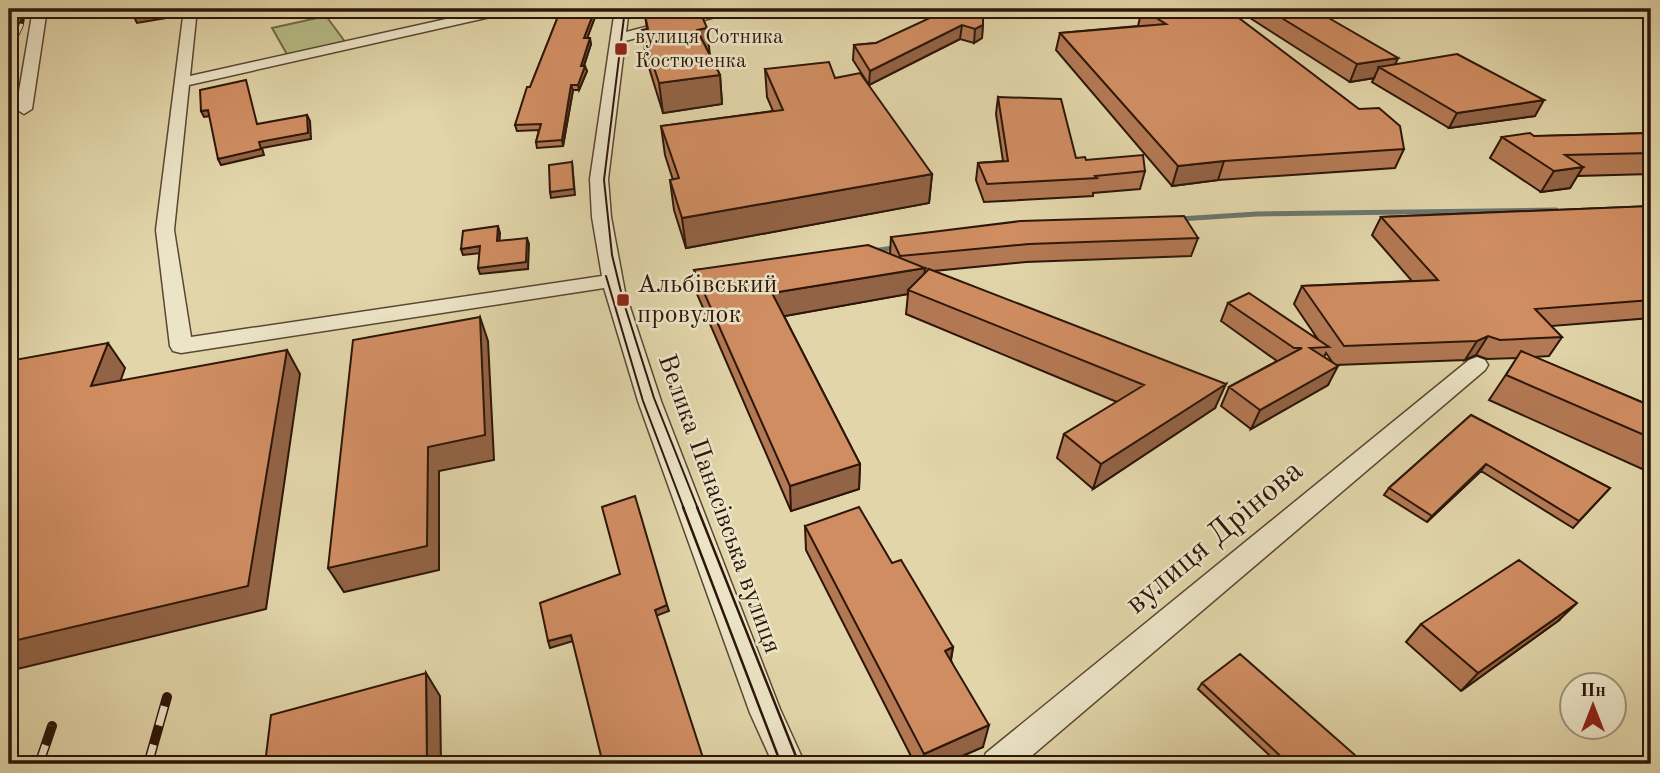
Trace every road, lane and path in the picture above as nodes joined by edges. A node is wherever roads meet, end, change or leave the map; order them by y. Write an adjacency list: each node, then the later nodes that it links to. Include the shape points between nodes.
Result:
1 (40, 9): 8 (street)
2 (190, 9): 7 (street)
3 (508, 9): 7 (street)
4 (622, 9): 6 (street, Велика Панасівська вулиця)
5 (729, 9): 6 (street)
6 (618, 38): 9 (street, Велика Панасівська вулиця, via 599,179)
7 (182, 82): 9 (street, via 165,230 181,346)
8 (24, 109)
9 (613, 280): 11 (street, Велика Панасівська вулиця, via 647,394)
10 (1477, 365): 12 (street, вулиця Дрінова)
11 (789, 764)
12 (997, 764)

